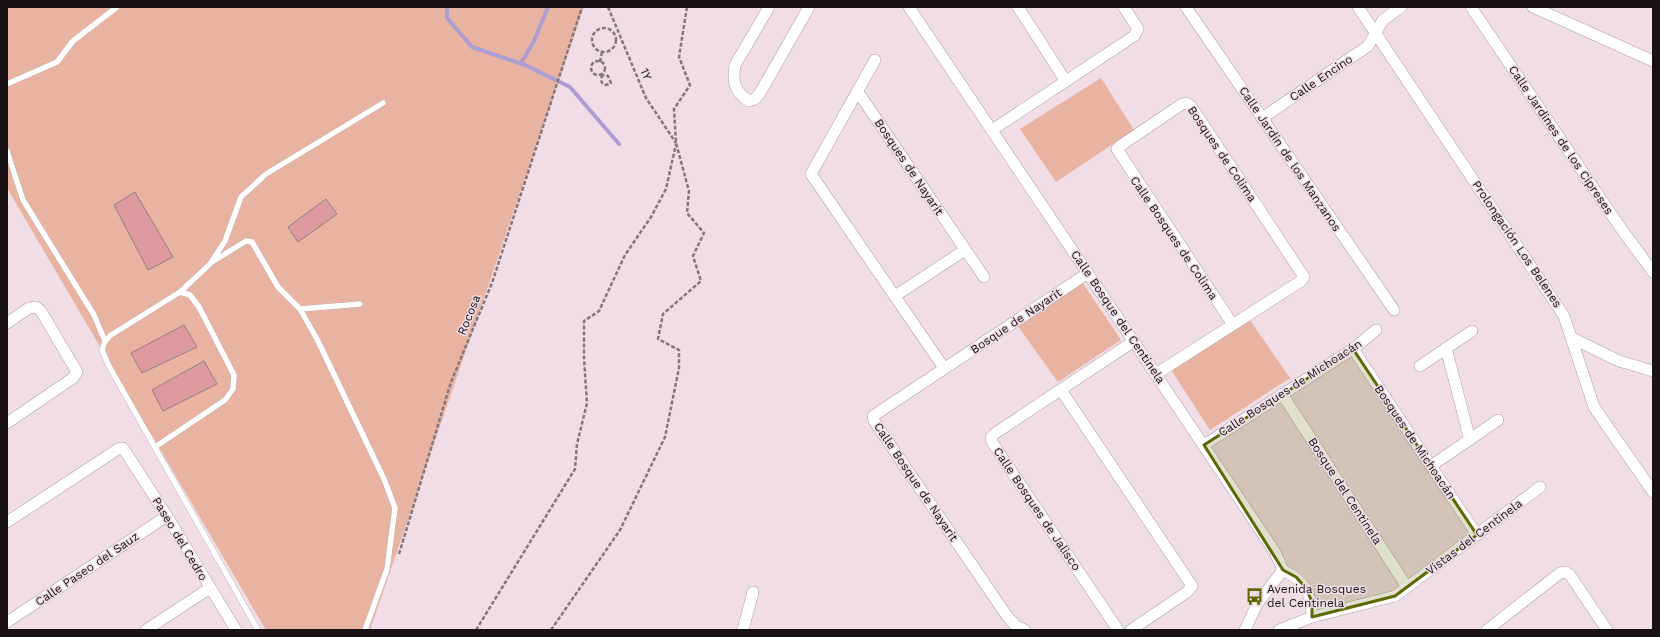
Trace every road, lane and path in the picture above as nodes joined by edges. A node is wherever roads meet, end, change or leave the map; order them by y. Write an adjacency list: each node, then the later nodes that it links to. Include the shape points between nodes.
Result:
1 (117, 7): 24 (lane, via 73,41 57,62)
2 (582, 7): 68 (path, Rocosa, via 492,283 451,382)
3 (608, 7): 15 (path, 1Y)
4 (687, 7): 29 (path, via 679,57 690,84 674,109)
5 (769, 7): 6 (street, via 735,65 734,87 749,101 760,93)
6 (809, 7)
7 (910, 7): 28 (street, Calle Bosque del Centinela)
8 (1018, 7): 23 (street)
9 (1124, 7): 23 (street, via 1138,29 1134,36)
10 (1186, 7): 27 (street, Calle Jardín de los Manzanos)
11 (1358, 7): 16 (street, Prolongación Los Belenes)
12 (1401, 7): 16 (street, Calle Encino, via 1383,20)
13 (1471, 7): 34 (street, Calle Jardines de los Cipreses)
14 (1533, 7): 20 (street)
15 (618, 30): 17 (path); 29 (path, 1Y, via 646,98)
16 (1375, 33): 27 (street, Calle Encino, via 1368,46); 46 (street, Prolongación Los Belenes, via 1564,316)
17 (615, 34): 18 (path, via 614,48 609,52); 18 (path, via 603,28 595,32 593,44)
18 (602, 52): 21 (path)
19 (875, 60): 25 (street)
20 (1653, 60)
21 (600, 62): 22 (path, via 605,68); 22 (path, via 592,64 591,68 594,74)
22 (601, 76): 22 (path, via 604,85 611,83 608,76)
23 (1065, 80): 28 (street)
24 (7, 84)
25 (858, 92): 32 (street, Bosques de Nayarit); 38 (street, via 811,174)
26 (383, 103): 33 (lane, via 266,174 242,197 225,241)
27 (1262, 118): 41 (street, Calle Jardín de los Manzanos)
28 (992, 130): 35 (street, Calle Bosque del Centinela)
29 (676, 143): 81 (path, via 666,189 651,217 625,255 599,311 584,322 587,403 577,444 575,469); 82 (path, via 689,191 687,213 704,233 693,256 701,281 663,314 658,339 679,350 679,368 665,437 620,530)
30 (1117, 149): 43 (street, Calle Bosques de Colima); 43 (street, Bosques de Colima, via 1186,102 1304,276 1301,281)
31 (7, 151): 47 (lane, via 23,200 94,315)
32 (965, 250): 36 (street, Bosques de Nayarit); 38 (street)
33 (210, 264): 37 (lane); 40 (lane, via 246,241 252,242 278,287)
34 (1653, 272)
35 (1088, 273): 48 (street, Calle Bosque del Centinela); 52 (street, Bosque de Nayarit)
36 (984, 277)
37 (180, 292): 47 (lane); 61 (lane, via 190,295 199,307 234,375 233,389 225,400)
38 (895, 296): 52 (street)
39 (360, 304): 40 (lane)
40 (300, 309): 80 (lane, via 384,479 395,508 387,569)
41 (1394, 310)
42 (7, 323): 58 (street, via 29,308 36,307 41,311 77,372 73,378)
43 (1233, 325): 54 (street)
44 (1376, 330): 50 (street, Calle Bosques de Michoacán)
45 (1472, 331): 49 (street)
46 (1572, 338): 53 (street, via 1619,361); 64 (street, Prolongación Los Belenes, via 1594,407)
47 (105, 341): 61 (lane, via 102,350 109,366)
48 (1134, 341): 54 (street, Calle Bosque del Centinela); 55 (street, Calle Bosques de Jalisco)
49 (1446, 348): 51 (street); 59 (street)
50 (1353, 349): 56 (street, Calle Bosques de Michoacán); 62 (street, Bosques de Michoacán)
51 (1420, 366)
52 (944, 368): 84 (street, Calle Bosque de Nayarit, via 878,411 873,416 874,421 1007,616 1016,626)
53 (1653, 371)
54 (1156, 374): 60 (street, Calle Bosque del Centinela)
55 (1061, 390): 85 (street, Calle Bosques de Jalisco, via 991,438); 86 (street, via 1192,586)
56 (1282, 394): 60 (street, Calle Bosques de Michoacán); 70 (street, Bosque del Centinela)
57 (1498, 420): 59 (street)
58 (7, 423)
59 (1470, 440): 62 (street)
60 (1204, 445): 69 (street, Calle Bosque del Centinela, via 1275,552)
61 (155, 447): 79 (lane)
62 (1431, 466): 67 (street, Bosques de Michoacán)
63 (1540, 487): 67 (street, Vistas del Centinela)
64 (1653, 492)
65 (167, 516): 66 (street, Paseo del Cedro, via 123,448); 71 (street, Paseo del Cedro); 74 (street, Calle Paseo del Sauz)
66 (7, 522)
67 (1477, 535): 70 (street, Vistas del Centinela)
68 (397, 559)
69 (1283, 570): 73 (street, via 1296,576 1306,588 1312,602); 76 (street, via 1257,604)
70 (1407, 587): 73 (street, Vistas del Centinela, via 1395,596)
71 (210, 588): 77 (street); 78 (street, Paseo del Cedro)
72 (753, 592): 83 (street)
73 (1312, 618): 87 (street, Vistas del Centinela)
74 (7, 622)
75 (1500, 626): 88 (street); 89 (street, via 1560,573 1566,572)
76 (1249, 628)
77 (146, 630)
78 (236, 630)
79 (258, 630)
80 (365, 630)
81 (476, 630)
82 (551, 630)
83 (743, 630)
84 (1025, 630)
85 (1118, 630)
86 (1131, 630)
87 (1278, 630)
88 (1487, 630)
89 (1607, 630)

